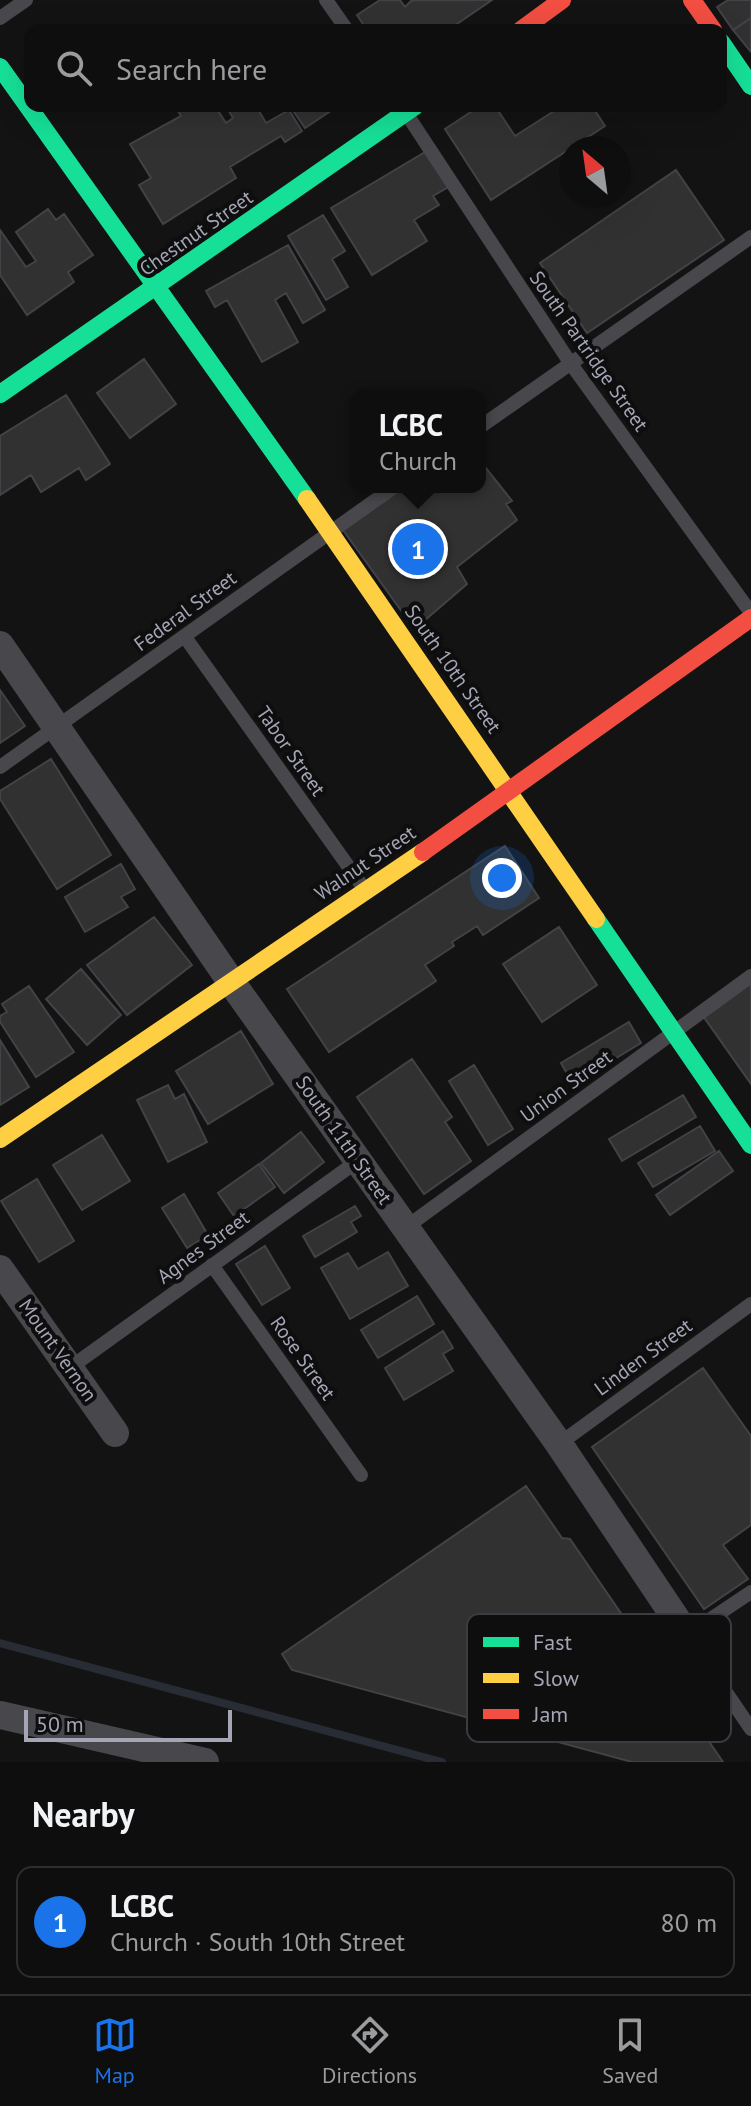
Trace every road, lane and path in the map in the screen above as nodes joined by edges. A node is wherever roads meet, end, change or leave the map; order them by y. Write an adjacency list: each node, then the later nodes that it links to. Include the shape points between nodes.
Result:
1 (26, 0): 5 (lane)
2 (326, 0): 6 (lane)
3 (562, 0): 7 (main road)
4 (692, 0): 8 (main road)
5 (0, 18)
6 (343, 24)
7 (529, 24)
8 (709, 24)
9 (727, 51): 11 (main road)
10 (0, 67): 12 (main road, South 10th Street)
11 (751, 86)
12 (24, 101)
13 (32, 112): 17 (main road, South 10th Street)
14 (402, 112): 17 (main road, Chestnut Street)
15 (411, 112): 18 (lane, South Partridge Street)
16 (751, 237): 18 (lane)
17 (156, 287): 19 (main road, Chestnut Street); 22 (main road, South 10th Street)
18 (571, 364): 20 (lane); 23 (lane, South Partridge Street)
19 (0, 394)
20 (486, 423)
21 (385, 493): 22 (lane, Federal Street)
22 (330, 531): 24 (lane, Federal Street); 28 (main road, South 10th Street)
23 (751, 616): 28 (main road, Walnut Street)
24 (185, 637): 26 (lane, Federal Street); 29 (lane, Tabor Street)
25 (0, 645): 26 (street, South 11th Street)
26 (58, 728): 27 (lane, Federal Street); 31 (street, South 11th Street)
27 (0, 767)
28 (511, 792): 29 (main road, Walnut Street); 32 (main road, South 10th Street)
29 (364, 889): 31 (main road, Walnut Street)
30 (751, 976): 32 (lane, Union Street)
31 (232, 983): 33 (main road, Walnut Street); 35 (street, South 11th Street)
32 (675, 1031): 34 (main road, South 10th Street); 36 (lane, Union Street)
33 (0, 1139)
34 (751, 1145)
35 (359, 1160): 36 (street, South 11th Street); 37 (lane, Agnes Street)
36 (405, 1228): 42 (street, South 11th Street)
37 (212, 1265): 40 (lane, Agnes Street); 43 (lane, Rose Street)
38 (0, 1269): 40 (street, Mount Vernon)
39 (751, 1304): 42 (lane, Linden Street)
40 (71, 1367): 41 (street, Mount Vernon)
41 (115, 1433)
42 (559, 1444): 45 (street, South 11th Street)
43 (361, 1475)
44 (751, 1592): 46 (lane)
45 (673, 1614)
46 (718, 1614)
47 (731, 1700): 49 (lane)
48 (0, 1715): 50 (street)
49 (751, 1729)
50 (205, 1762)

